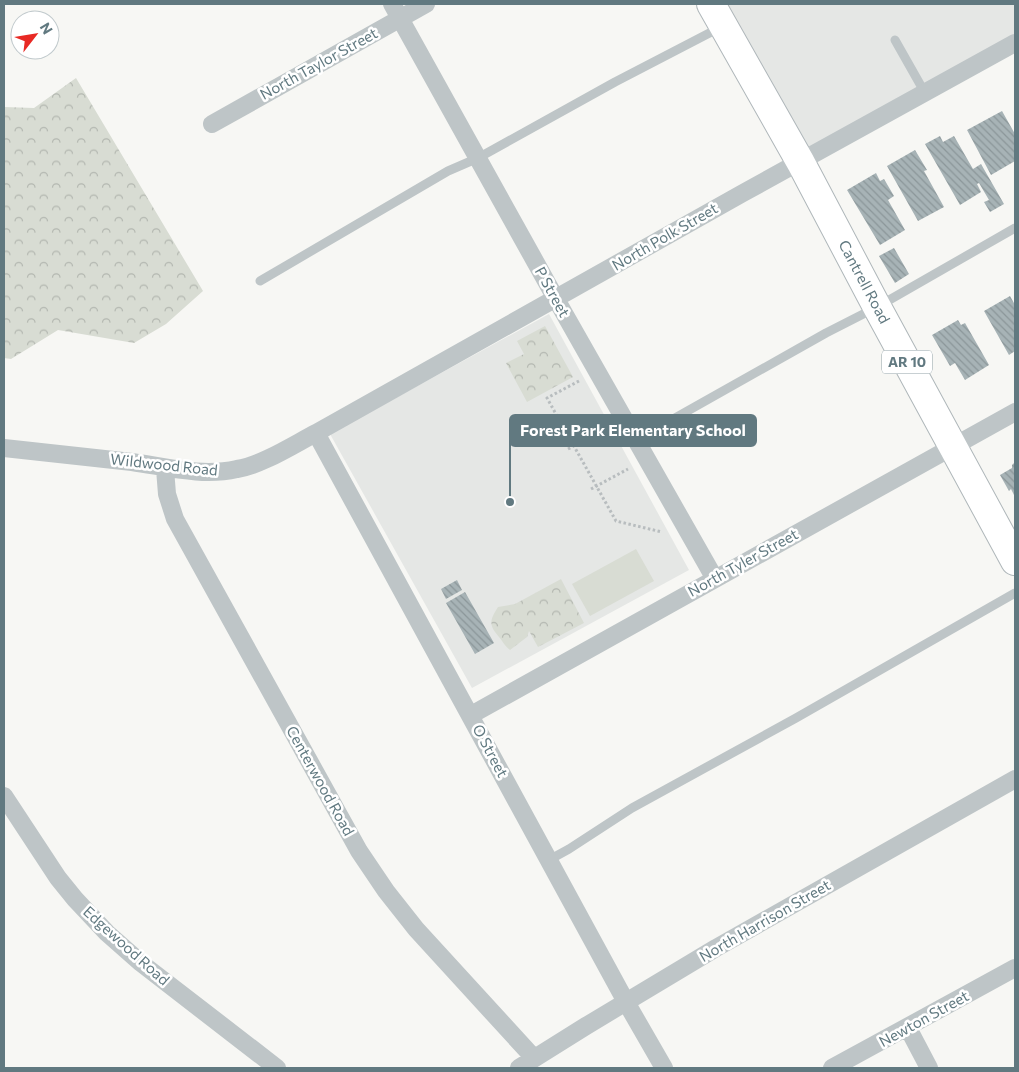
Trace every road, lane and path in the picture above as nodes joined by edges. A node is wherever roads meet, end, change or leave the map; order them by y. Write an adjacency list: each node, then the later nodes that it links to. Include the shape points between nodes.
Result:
1 (426, 4): 2 (street, North Taylor Street)
2 (396, 11): 7 (street, North Taylor Street); 8 (street, P Street)
3 (717, 15): 8 (lane, via 615,82); 9 (main road, Cantrell Road / AR 10)
4 (895, 40): 6 (lane)
5 (1015, 43): 6 (street, North Polk Street)
6 (925, 93): 9 (street, North Polk Street)
7 (212, 124)
8 (478, 158): 11 (lane, via 448,171); 12 (street, P Street)
9 (801, 163): 12 (street, North Polk Street); 13 (main road, Cantrell Road / AR 10)
10 (1015, 228): 13 (lane)
11 (260, 282)
12 (556, 300): 17 (street, North Polk Street); 18 (street, P Street)
13 (877, 307): 18 (lane); 20 (main road, Cantrell Road / AR 10)
14 (579, 381): 19 (path, via 546,398)
15 (1015, 412): 20 (street, North Tyler Street)
16 (607, 428): 19 (path)
17 (316, 433): 23 (street, Wildwood Road, via 240,469 209,473); 31 (street, O Street)
18 (636, 440): 29 (street, P Street)
19 (573, 446): 22 (path); 25 (path)
20 (954, 446): 28 (main road, Cantrell Road / AR 10); 29 (street, North Tyler Street)
21 (4, 448): 23 (street, Wildwood Road)
22 (568, 449)
23 (165, 469): 38 (street, Centerwood Road, via 167,494 175,519 359,850 386,891)
24 (628, 469): 25 (path)
25 (595, 486): 26 (path); 27 (path, via 616,521)
26 (591, 489)
27 (662, 532)
28 (1015, 561)
29 (714, 579): 31 (street, North Tyler Street)
30 (1015, 593): 34 (lane, via 632,808)
31 (471, 715): 34 (street, O Street)
32 (1015, 779): 36 (street, North Harrison Street)
33 (4, 796): 39 (street, Edgewood Road, via 58,878 107,933)
34 (549, 860): 36 (street, O Street)
35 (1015, 968): 37 (street, Newton Street)
36 (626, 1002): 38 (street, North Harrison Street); 40 (street, O Street)
37 (908, 1028): 41 (street, Newton Street); 42 (street)
38 (526, 1063)
39 (277, 1068)
40 (664, 1068)
41 (832, 1068)
42 (929, 1068)

